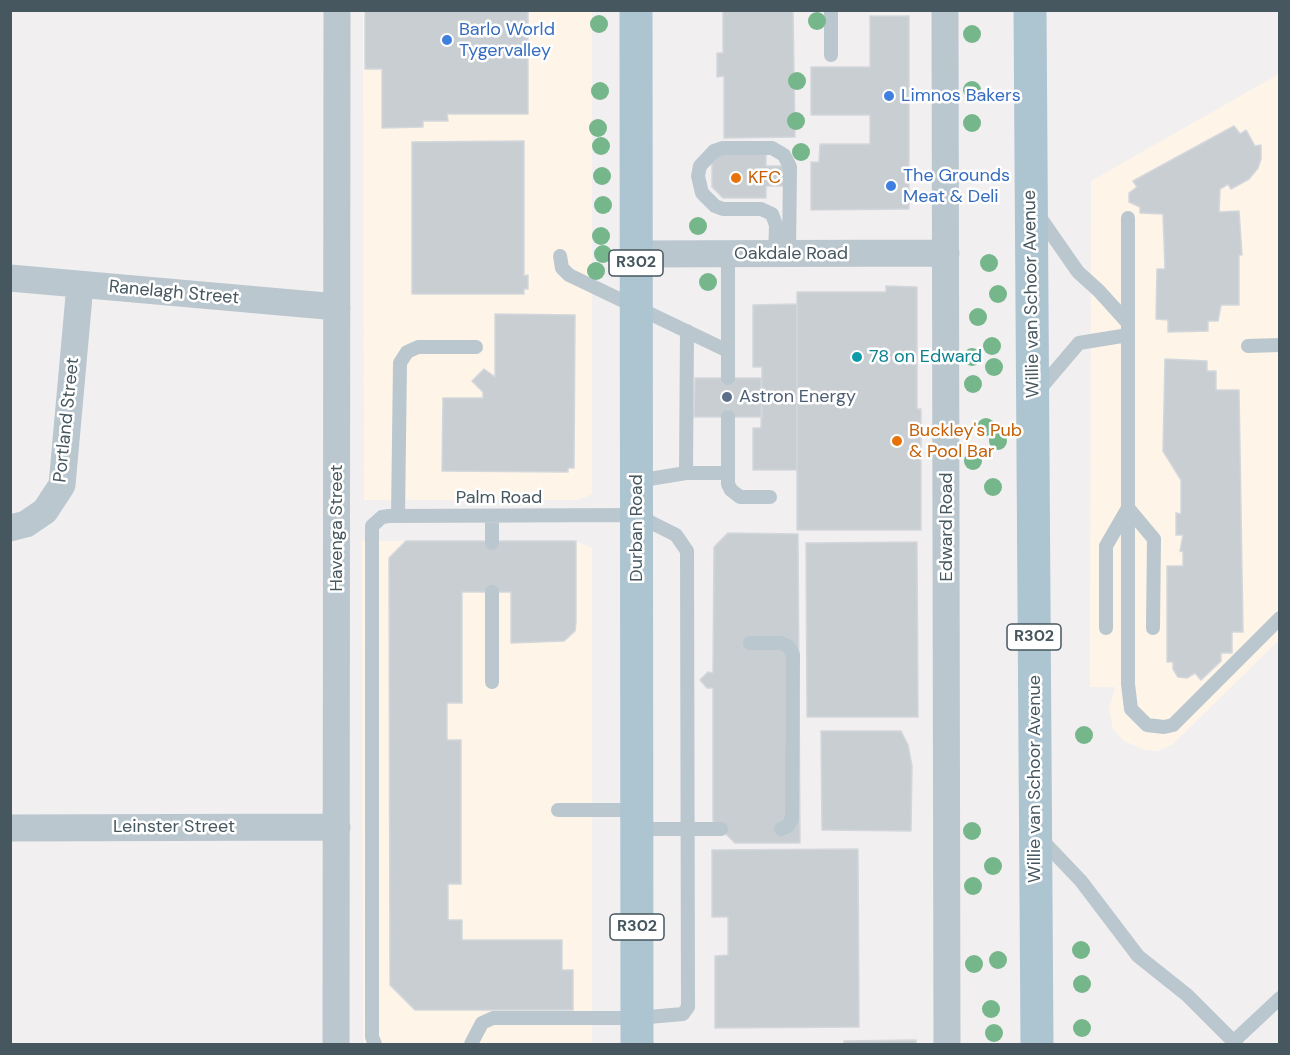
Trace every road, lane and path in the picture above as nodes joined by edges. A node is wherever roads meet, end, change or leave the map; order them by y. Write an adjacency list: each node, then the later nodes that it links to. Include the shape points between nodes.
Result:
1 (337, 10): 16 (street, Havenga Street)
2 (636, 10): 10 (main road, Durban Road / R302)
3 (831, 10): 6 (lane)
4 (945, 10): 9 (street, Edward Road)
5 (1030, 10): 7 (main road, Willie van Schoor Avenue / R302)
6 (831, 55)
7 (1031, 204): 18 (lane, via 1078,272 1100,291); 25 (main road, Willie van Schoor Avenue / R302)
8 (1128, 218): 18 (lane)
9 (946, 253): 12 (street, Oakdale Road); 57 (street, Edward Road)
10 (636, 254): 11 (street, Oakdale Road); 17 (main road, Durban Road / R302)
11 (728, 254): 12 (street, Oakdale Road); 23 (lane)
12 (782, 254): 12 (lane, via 772,214 761,209 723,209 702,193 700,166 714,151 772,148 784,154 790,167)
13 (560, 256): 17 (lane, via 562,268 569,274)
14 (10, 278): 15 (street, Ranelagh Street)
15 (80, 285): 16 (street, Ranelagh Street); 35 (street, Portland Street, via 62,485 45,511 26,524)
16 (337, 307): 45 (street, Havenga Street)
17 (636, 307): 19 (lane); 29 (main road, Durban Road / R302)
18 (1128, 329): 25 (lane, via 1079,343); 31 (lane)
19 (687, 331): 23 (lane); 27 (lane)
20 (1280, 345): 21 (lane)
21 (1248, 346)
22 (476, 347): 33 (lane, via 418,347 407,352 400,363)
23 (728, 351): 24 (lane)
24 (728, 378)
25 (1033, 399): 50 (main road, Willie van Schoor Avenue / R302)
26 (728, 417): 28 (lane)
27 (686, 473): 28 (lane); 29 (lane)
28 (728, 473): 30 (lane, via 728,484 735,494)
29 (636, 481): 32 (main road, Durban Road / R302)
30 (770, 497)
31 (1128, 508): 38 (lane, via 1128,684 1131,709 1141,721 1155,727 1173,724); 39 (lane, via 1106,546); 40 (lane, via 1154,539)
32 (636, 515): 34 (lane, Palm Road); 44 (main road, Durban Road / R302); 47 (lane, via 676,535 687,551)
33 (398, 516): 34 (lane, Palm Road); 55 (lane, Palm Road, via 382,517 371,532)
34 (492, 516): 36 (lane)
35 (10, 528)
36 (492, 543)
37 (492, 592): 42 (lane)
38 (1280, 618)
39 (1106, 628)
40 (1154, 628)
41 (750, 643): 49 (lane, via 781,643 793,655 792,818)
42 (492, 682)
43 (558, 810): 44 (lane)
44 (637, 820): 47 (lane); 52 (main road, Durban Road / R302)
45 (337, 827): 46 (street, Leinster Street); 54 (street, Havenga Street)
46 (10, 828)
47 (686, 829): 48 (lane); 52 (lane, via 688,1007 683,1014)
48 (721, 829)
49 (781, 829)
50 (1035, 832): 53 (lane, via 1081,880 1138,956 1187,995); 58 (main road, Willie van Schoor Avenue / R302)
51 (1280, 998): 53 (lane)
52 (637, 1031): 56 (lane, via 493,1018 482,1023)
53 (1235, 1043)
54 (336, 1044)
55 (375, 1044)
56 (471, 1044)
57 (947, 1044)
58 (1037, 1044)

